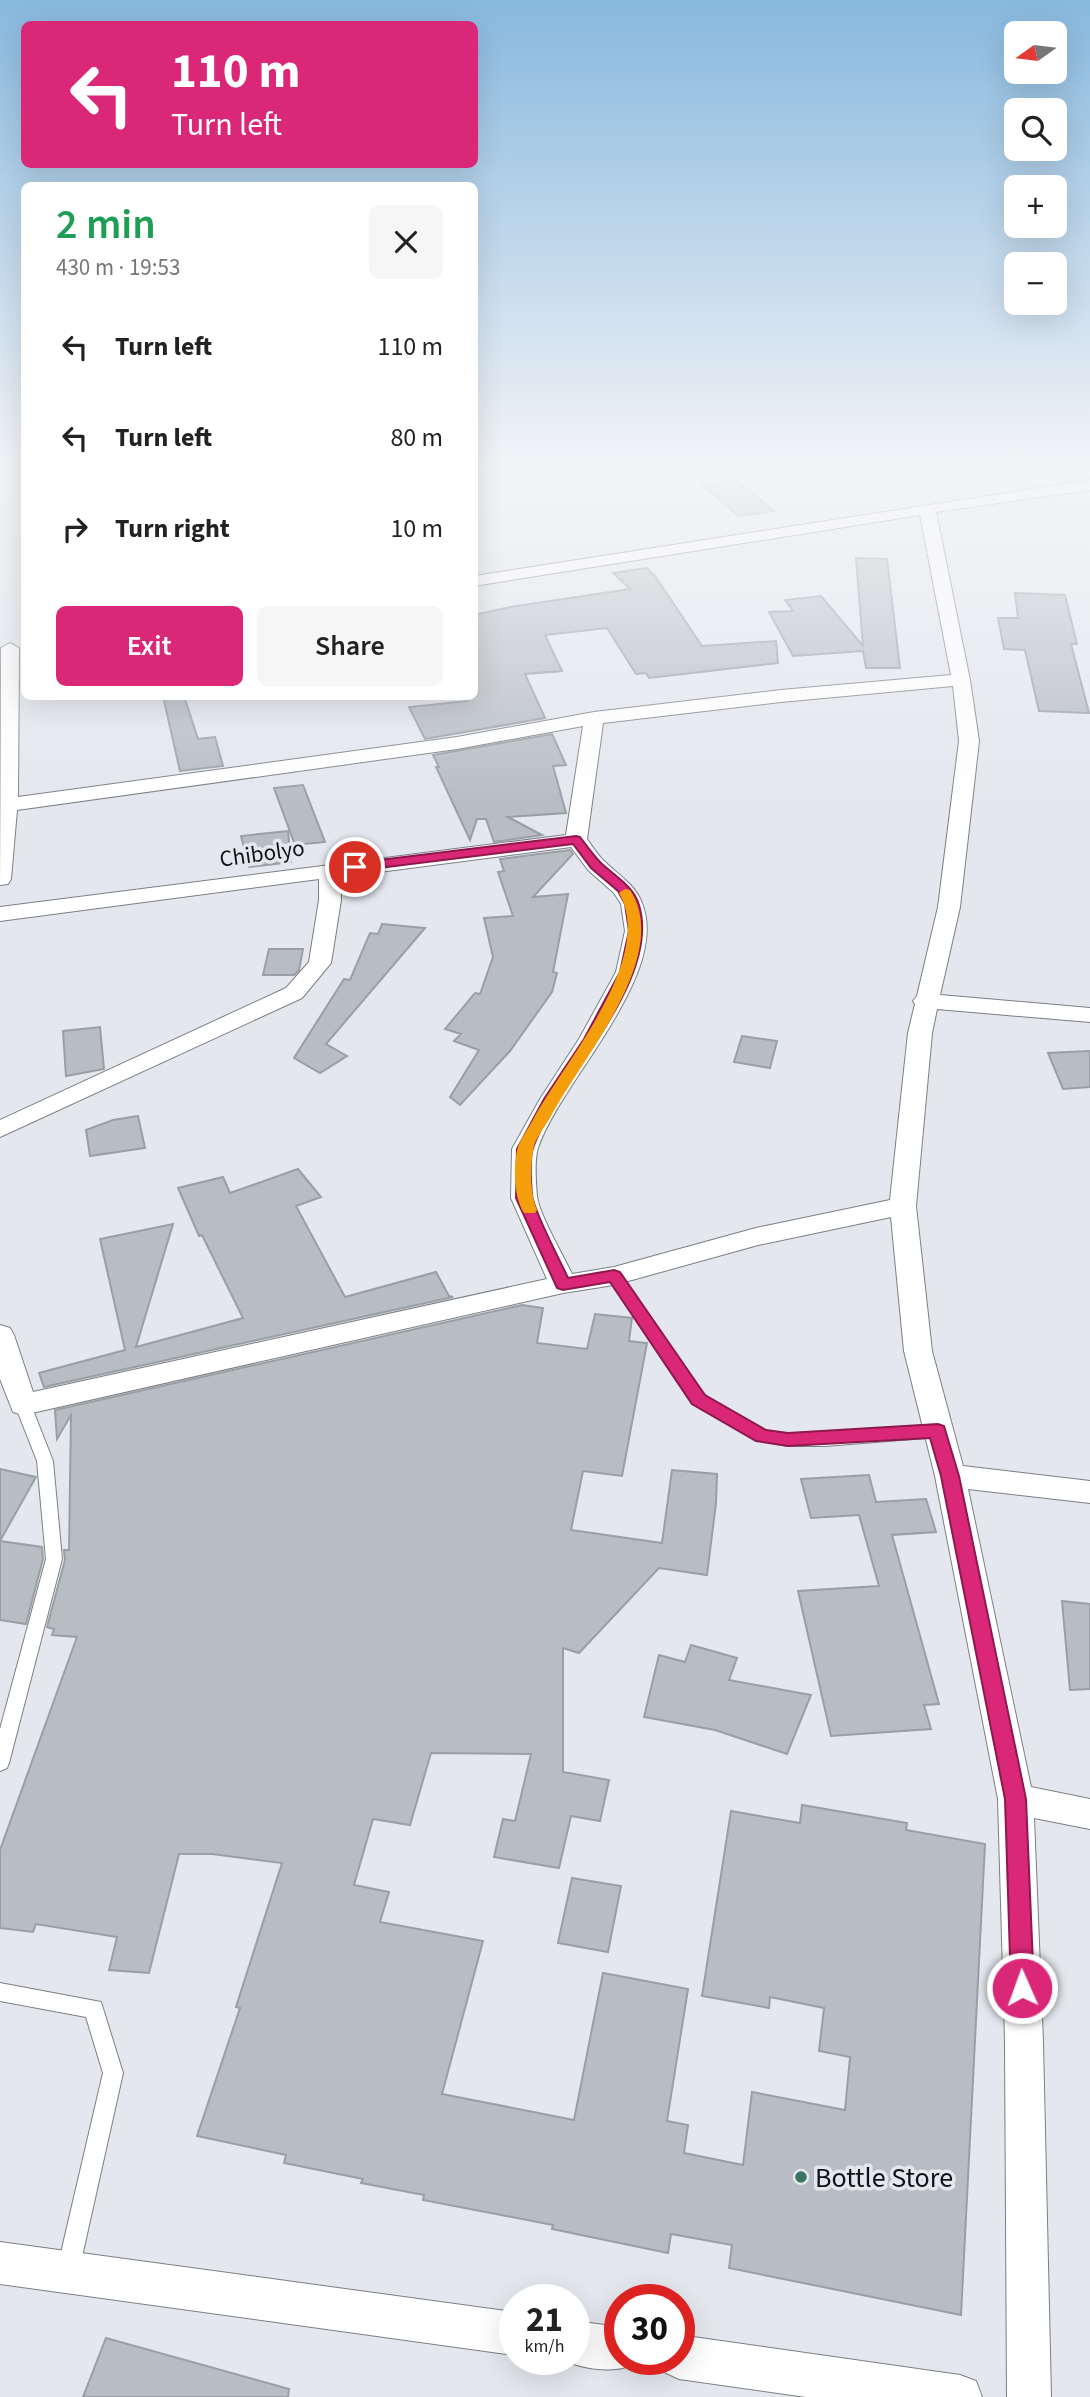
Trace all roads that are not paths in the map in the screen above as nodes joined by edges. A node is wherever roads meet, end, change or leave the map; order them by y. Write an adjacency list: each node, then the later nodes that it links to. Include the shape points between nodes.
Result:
1 (941, 582): 3 (street)
2 (11, 648): 5 (street)
3 (961, 680): 4 (street); 10 (street, via 969,741 949,907)
4 (594, 718): 5 (street, via 457,743); 6 (street)
5 (3, 805): 8 (street)
6 (576, 840): 7 (street, Chibolyo); 15 (street, via 623,889 632,904 636,931 627,972 525,1149 524,1198)
7 (330, 870): 9 (street, Chibolyo); 12 (street, via 320,963 294,993)
8 (0, 879)
9 (0, 914)
10 (926, 1001): 11 (street); 13 (street)
11 (1090, 1015)
12 (0, 1129)
13 (903, 1206): 14 (street, via 757,1237); 18 (street, via 918,1351)
14 (614, 1276): 15 (street); 18 (lane, via 698,1400 763,1436 825,1440)
15 (563, 1284): 17 (street)
16 (0, 1335): 17 (street)
17 (23, 1405): 21 (lane, via 45,1461 54,1559)
18 (938, 1431): 19 (street)
19 (950, 1476): 20 (street); 22 (street)
20 (1090, 1492)
21 (0, 1763)
22 (1016, 1799): 23 (street); 30 (street)
23 (1090, 1814)
24 (0, 1992): 26 (lane, via 94,2009 113,2073)
25 (0, 2263): 26 (street)
26 (68, 2271): 27 (street)
27 (499, 2332)
28 (695, 2359): 29 (street)
29 (960, 2397)
30 (1029, 2397)

